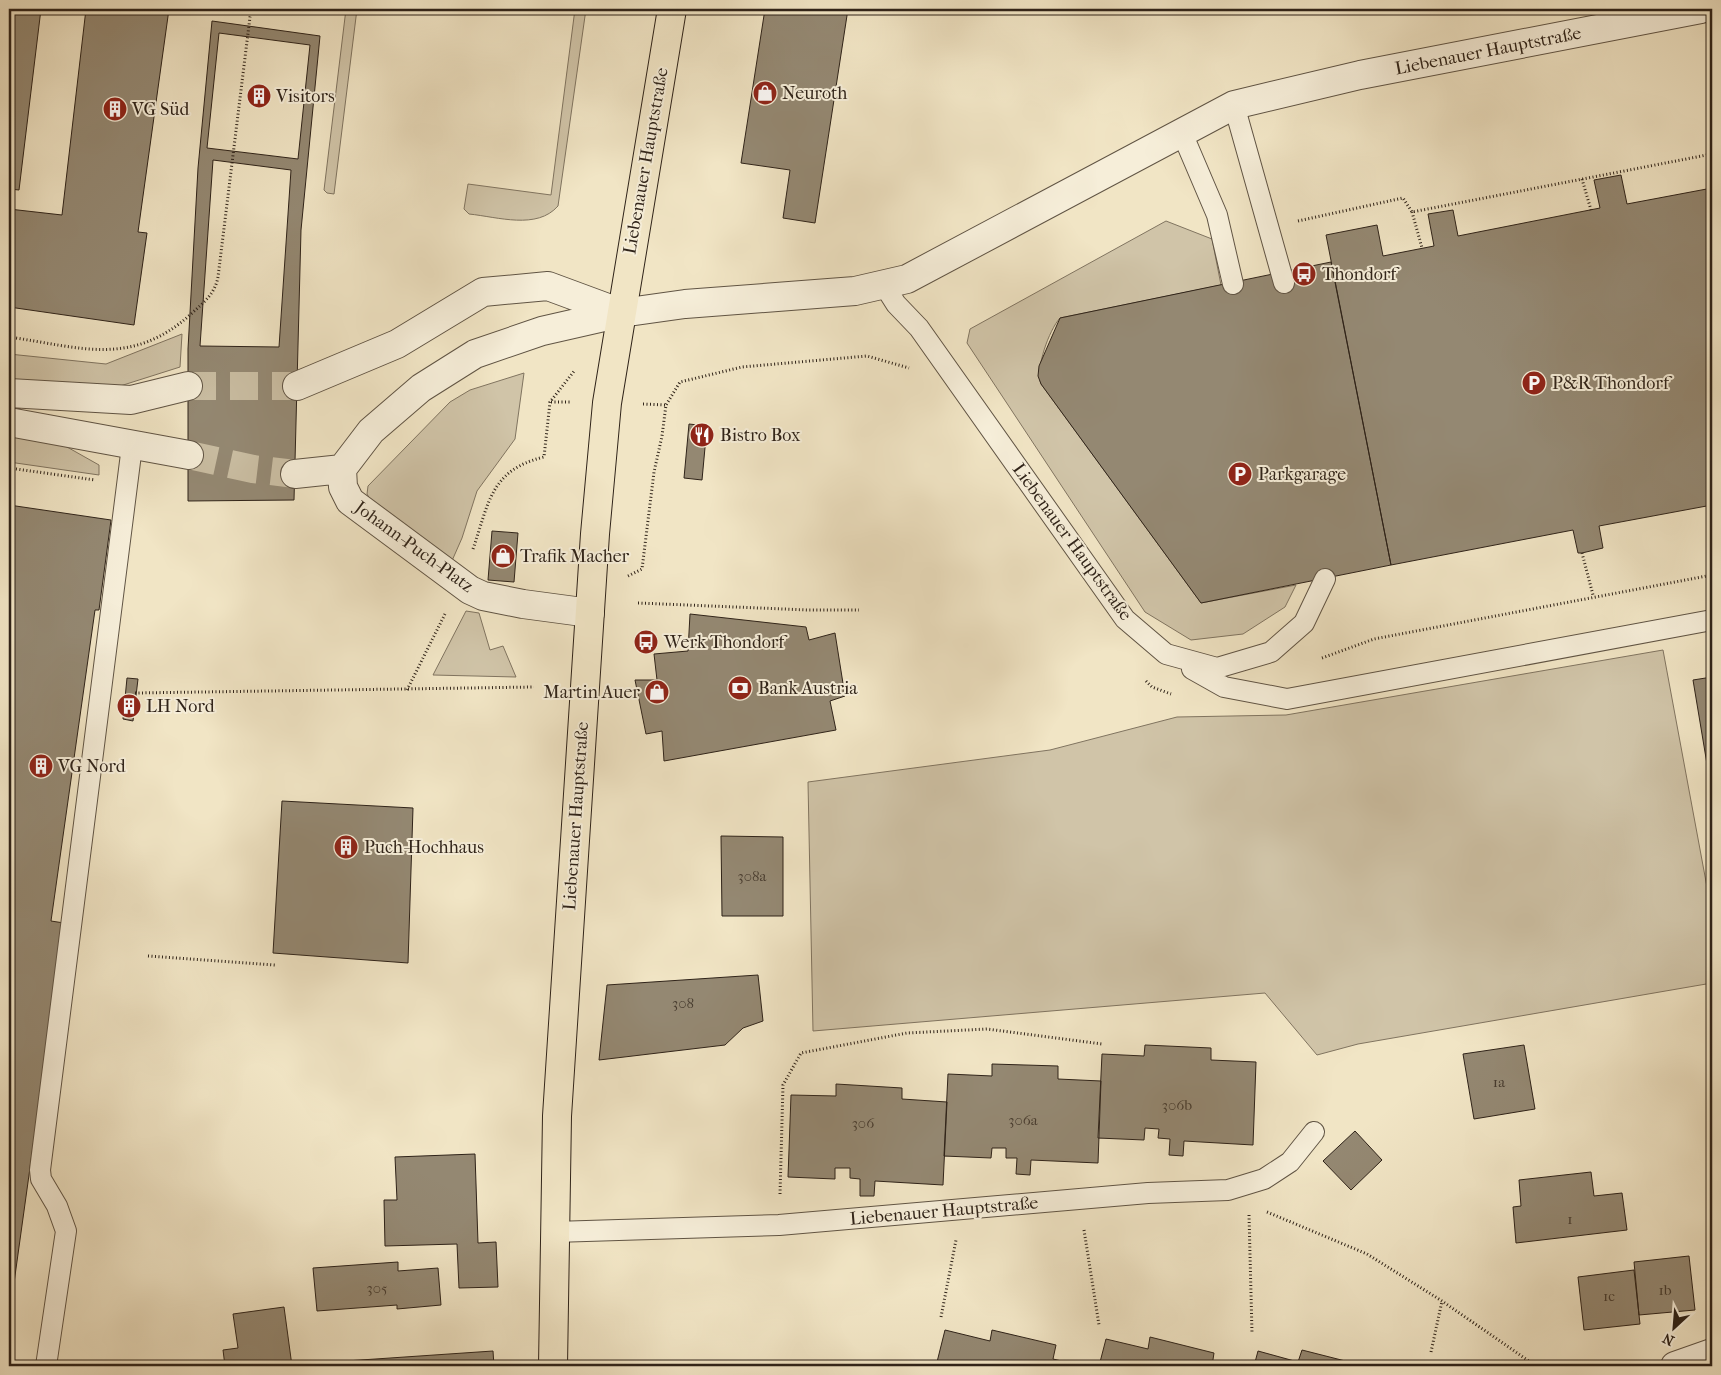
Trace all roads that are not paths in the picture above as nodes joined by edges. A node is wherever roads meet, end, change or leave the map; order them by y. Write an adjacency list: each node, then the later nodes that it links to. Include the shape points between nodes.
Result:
1 (672, 9): 8 (main road, Liebenauer Hauptstraße)
2 (1701, 9): 3 (street, Liebenauer Hauptstraße, via 1275,93)
3 (1234, 105): 4 (street); 5 (lane)
4 (1182, 133): 6 (lane, via 1217,215); 7 (street, via 906,279)
5 (1284, 283)
6 (1233, 284)
7 (884, 285): 8 (street, via 854,291 685,304); 20 (lane, Liebenauer Hauptstraße, via 896,304 919,328 1125,619)
8 (621, 313): 10 (street, via 548,286 482,292 397,344); 15 (street, via 542,331 475,354 398,406 371,431); 18 (main road, Liebenauer Hauptstraße, via 607,404)
9 (188, 386): 11 (street, via 131,400)
10 (297, 386)
11 (9, 393)
12 (9, 422): 13 (street)
13 (132, 446): 14 (street); 24 (lane, via 40,1170 41,1179 64,1223 65,1237)
14 (189, 455)
15 (342, 470): 16 (street); 18 (street, Johann-Puch-Platz, via 343,487 350,501 460,585 483,596 523,604)
16 (295, 474)
17 (1325, 578): 20 (lane, Liebenauer Hauptstraße, via 1304,623 1271,652 1217,668)
18 (590, 604): 22 (main road, Liebenauer Hauptstraße, via 556,1116)
19 (1712, 620): 20 (lane, via 1287,699 1224,686)
20 (1166, 654)
21 (1314, 1132): 22 (lane, Liebenauer Hauptstraße, via 1290,1162 1264,1179 1228,1190 1148,1193 779,1225)
22 (554, 1232): 25 (main road, Liebenauer Hauptstraße)
23 (1712, 1353): 26 (street)
24 (46, 1366)
25 (553, 1366)
26 (1675, 1366)

